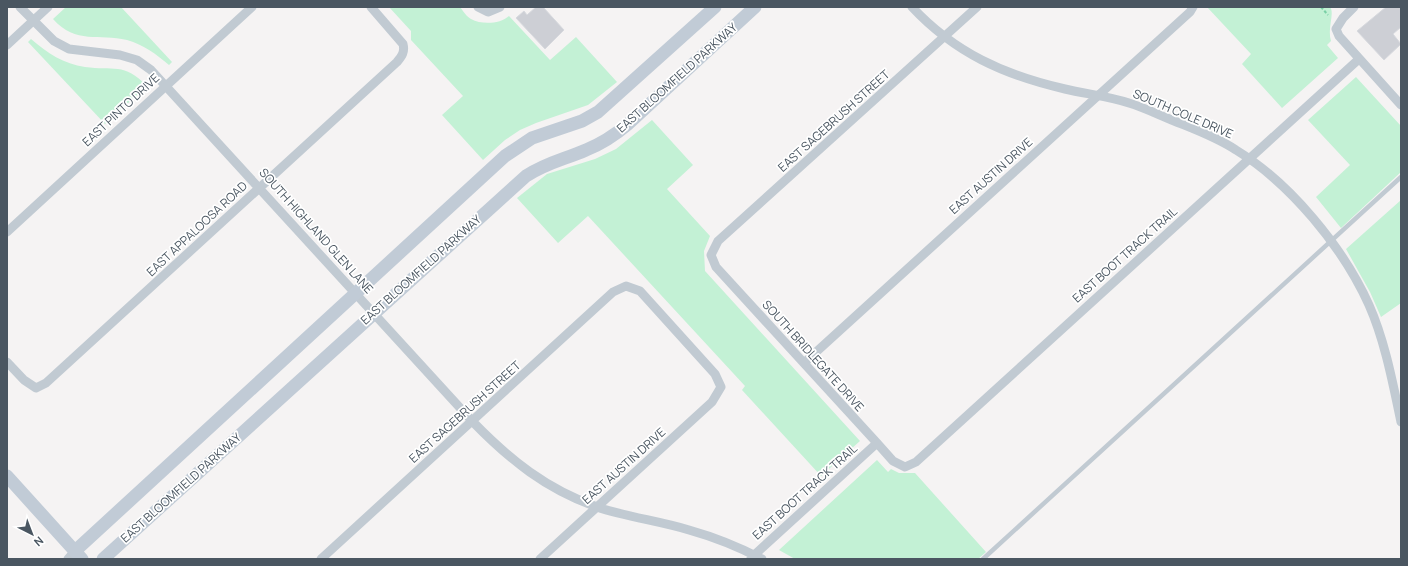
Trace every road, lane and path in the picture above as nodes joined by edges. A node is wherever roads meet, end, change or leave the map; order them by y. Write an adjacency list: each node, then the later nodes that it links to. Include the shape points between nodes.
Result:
1 (20, 7): 15 (street, SOUTH HIGHLAND GLEN LANE)
2 (48, 7): 15 (street)
3 (252, 7): 19 (street, EAST PINTO DRIVE)
4 (371, 7): 24 (street, EAST APPALOOSA ROAD, via 400,38 404,49 397,62)
5 (478, 7): 6 (street, via 488,12)
6 (500, 7)
7 (715, 7): 28 (street, EAST BLOOMFIELD PARKWAY, via 598,112 582,121 532,138 505,156)
8 (755, 7): 29 (street, EAST BLOOMFIELD PARKWAY, via 628,124 585,151 549,163 526,176)
9 (912, 7): 16 (street, SOUTH COLE DRIVE)
10 (977, 7): 16 (street, EAST SAGEBRUSH STREET)
11 (1193, 7): 20 (street, EAST AUSTIN DRIVE)
12 (1321, 7): 14 (path)
13 (1354, 7): 18 (street, via 1336,29)
14 (1328, 15)
15 (33, 21): 17 (street); 19 (street, SOUTH HIGHLAND GLEN LANE, via 54,41 69,49 120,55 137,60 152,70)
16 (944, 37): 20 (street, SOUTH COLE DRIVE, via 995,67 1039,82); 27 (street, EAST SAGEBRUSH STREET, via 718,241)
17 (7, 45)
18 (1359, 59): 21 (street); 22 (street, EAST BOOT TRACK TRAIL)
19 (166, 85): 24 (street, SOUTH HIGHLAND GLEN LANE); 25 (street, EAST PINTO DRIVE)
20 (1097, 95): 22 (street, SOUTH COLE DRIVE, via 1130,103 1217,138); 31 (street, EAST AUSTIN DRIVE)
21 (1401, 105)
22 (1249, 158): 26 (street, SOUTH COLE DRIVE, via 1290,193); 36 (street, EAST BOOT TRACK TRAIL, via 916,462)
23 (1401, 177): 26 (lane)
24 (260, 188): 28 (street, SOUTH HIGHLAND GLEN LANE); 30 (street, EAST APPALOOSA ROAD, via 46,383 36,388 24,380)
25 (7, 232)
26 (1332, 241): 33 (street, SOUTH COLE DRIVE, via 1369,305 1388,362); 44 (lane)
27 (711, 255): 31 (street, SOUTH BRIDLEGATE DRIVE, via 716,268)
28 (356, 293): 29 (street, SOUTH HIGHLAND GLEN LANE); 39 (street, EAST BLOOMFIELD PARKWAY)
29 (373, 313): 34 (street, SOUTH HIGHLAND GLEN LANE); 41 (street, EAST BLOOMFIELD PARKWAY)
30 (7, 362)
31 (804, 363): 35 (street, SOUTH BRIDLEGATE DRIVE)
32 (721, 387): 34 (street, EAST SAGEBRUSH STREET, via 715,374 640,291 626,286 613,292); 38 (street, EAST AUSTIN DRIVE, via 712,402)
33 (1400, 415)
34 (473, 422): 38 (street, SOUTH HIGHLAND GLEN LANE, via 499,449 531,475); 42 (street, EAST SAGEBRUSH STREET)
35 (877, 443): 36 (street, SOUTH BRIDLEGATE DRIVE, via 893,461); 40 (street, EAST BOOT TRACK TRAIL)
36 (905, 467)
37 (7, 476): 39 (street)
38 (597, 507): 40 (street, SOUTH HIGHLAND GLEN LANE, via 690,530 730,543); 43 (street, EAST AUSTIN DRIVE)
39 (75, 556)
40 (756, 558)
41 (103, 559)
42 (321, 559)
43 (540, 559)
44 (983, 559)

